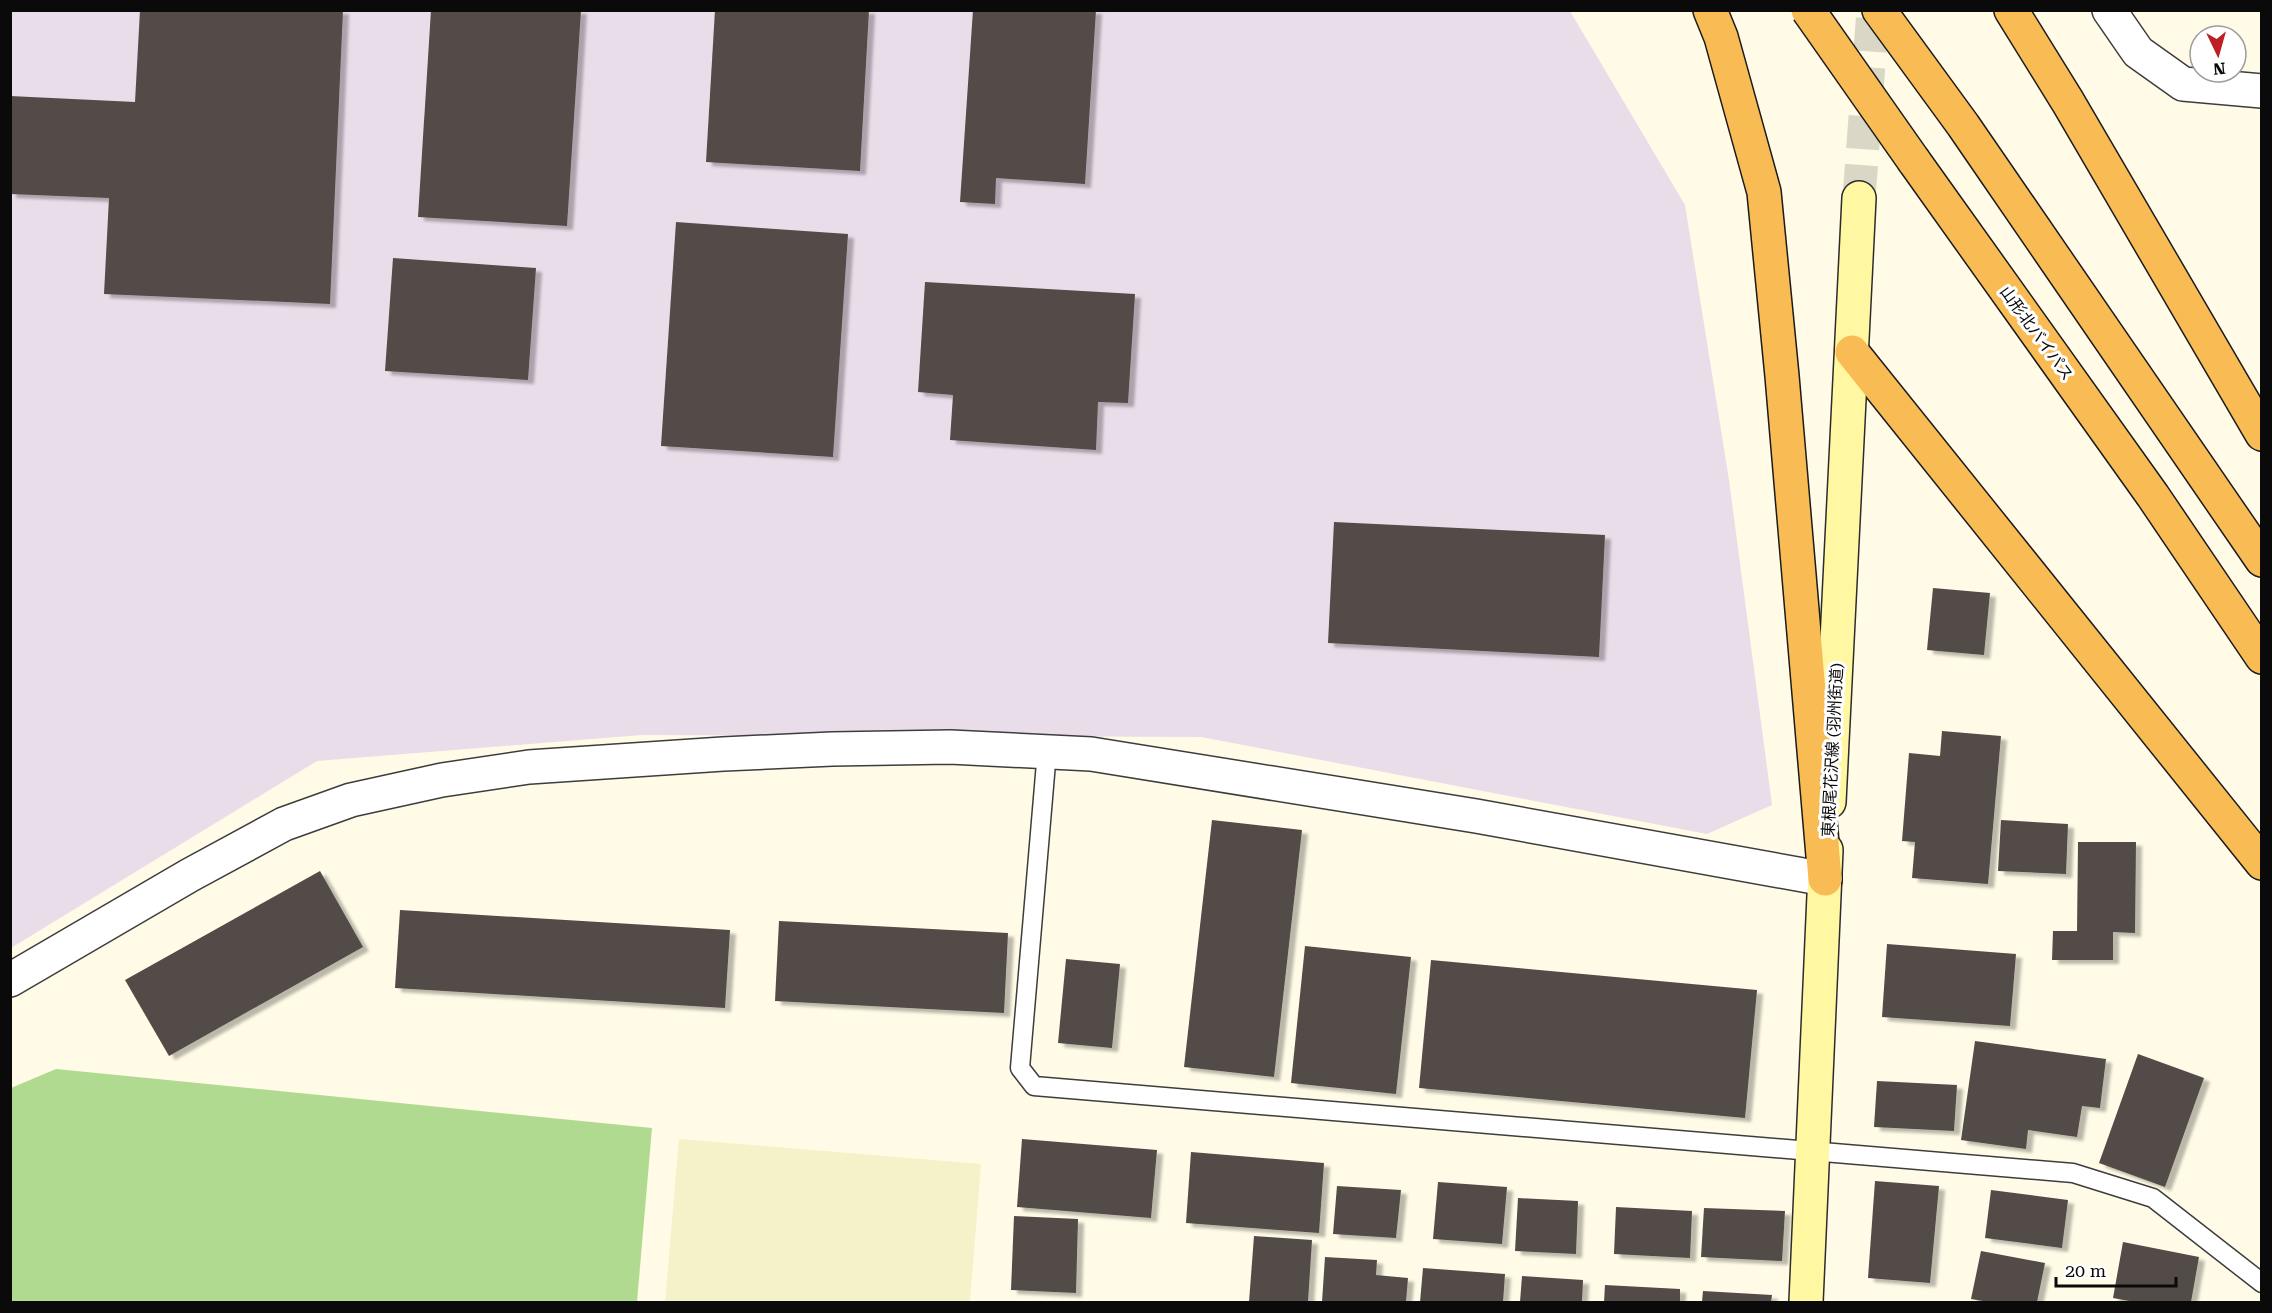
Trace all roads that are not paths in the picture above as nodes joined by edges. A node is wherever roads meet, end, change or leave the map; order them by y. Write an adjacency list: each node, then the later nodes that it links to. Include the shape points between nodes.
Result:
1 (1710, 10): 14 (highway, via 1764,192)
2 (1808, 10): 11 (highway, 山形北バイパス, bridge, via 2153,495)
3 (1879, 10): 10 (highway, via 1963,125)
4 (2011, 10): 9 (highway)
5 (2109, 10): 6 (street, via 2138,52 2183,84)
6 (2262, 91)
7 (1859, 198): 8 (main road, 東根尾花沢線 (羽州街道))
8 (1852, 352): 13 (highway); 14 (main road, 東根尾花沢線 (羽州街道))
9 (2262, 434)
10 (2262, 560)
11 (2262, 657)
12 (1047, 751): 14 (street, via 1091,754 1476,816); 15 (street, via 950,747 723,754 529,767 396,790 351,800 284,824 190,874); 16 (lane, via 1020,1068 1034,1086)
13 (2262, 864)
14 (1825, 879): 16 (main road, 東根尾花沢線 (羽州街道))
15 (10, 980)
16 (1813, 1151): 17 (lane, via 2073,1173 2153,1198); 18 (main road, 東根尾花沢線 (羽州街道))
17 (2262, 1282)
18 (1806, 1302)

